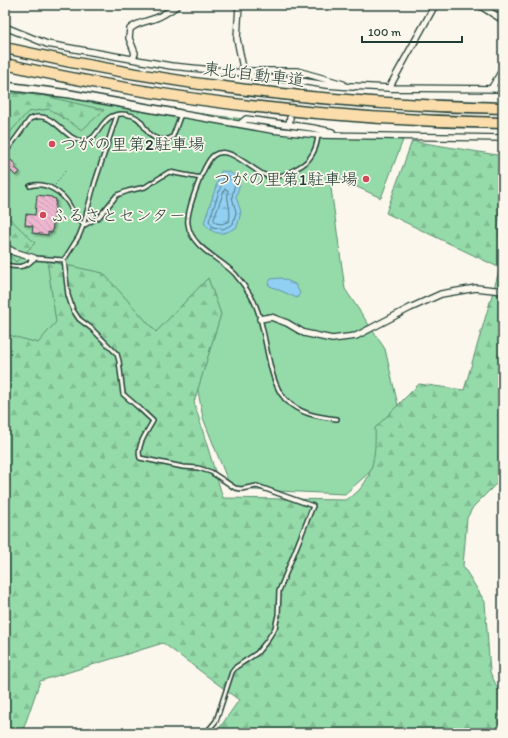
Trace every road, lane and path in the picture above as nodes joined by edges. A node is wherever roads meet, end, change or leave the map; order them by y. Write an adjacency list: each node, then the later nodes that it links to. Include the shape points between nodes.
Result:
1 (178, 5): 8 (street, via 130,29 129,38 135,53)
2 (239, 5): 11 (street, via 237,39)
3 (435, 5): 14 (street)
4 (479, 5): 5 (street)
5 (503, 20)
6 (5, 27): 8 (street, via 47,44)
7 (5, 48): 17 (highway, 東北自動車道, via 156,78 226,88 364,102)
8 (133, 59): 11 (street, via 171,66)
9 (5, 64): 21 (highway, 東北自動車道, via 152,93 224,103 363,117)
10 (503, 69): 15 (street)
11 (244, 73): 13 (street, via 253,77 294,83); 13 (street, via 298,71)
12 (5, 86): 18 (street)
13 (354, 86): 14 (street)
14 (389, 88): 15 (street)
15 (491, 89): 16 (street)
16 (503, 90)
17 (503, 108)
18 (181, 114): 19 (lane, via 173,136 164,140 149,135 135,117); 22 (street)
19 (117, 115): 27 (lane, via 107,119 93,138 84,142 47,118 36,116 30,119); 32 (lane)
20 (290, 118): 23 (street)
21 (503, 123)
22 (240, 124): 23 (street, via 246,119); 24 (street)
23 (289, 125): 25 (street)
24 (318, 135): 25 (street); 29 (lane, via 313,154 305,164 283,175 262,175 244,161 225,153 215,154 207,162)
25 (344, 135): 26 (street)
26 (503, 138)
27 (5, 153)
28 (66, 170): 31 (path)
29 (201, 178): 32 (lane, via 169,172 144,188 116,195 99,217); 38 (lane, via 188,217 190,233 234,274 252,298)
30 (30, 186): 31 (lane, via 36,184)
31 (53, 188): 32 (lane, via 69,204 78,221)
32 (84, 225): 35 (lane)
33 (5, 248): 34 (street)
34 (34, 258): 35 (lane); 36 (lane, via 26,266)
35 (64, 260): 40 (lane, via 68,295 73,310 79,319 117,354 123,394 153,421 139,447 140,458 198,468 211,472 235,488 257,486 313,506 279,591 275,628 257,653 232,672 216,720)
36 (5, 265)
37 (503, 291): 38 (street, via 476,288 441,294 356,336 332,339 304,333 271,317)
38 (260, 319): 39 (lane, via 273,373 283,397 302,412)
39 (337, 420)
40 (206, 733)

